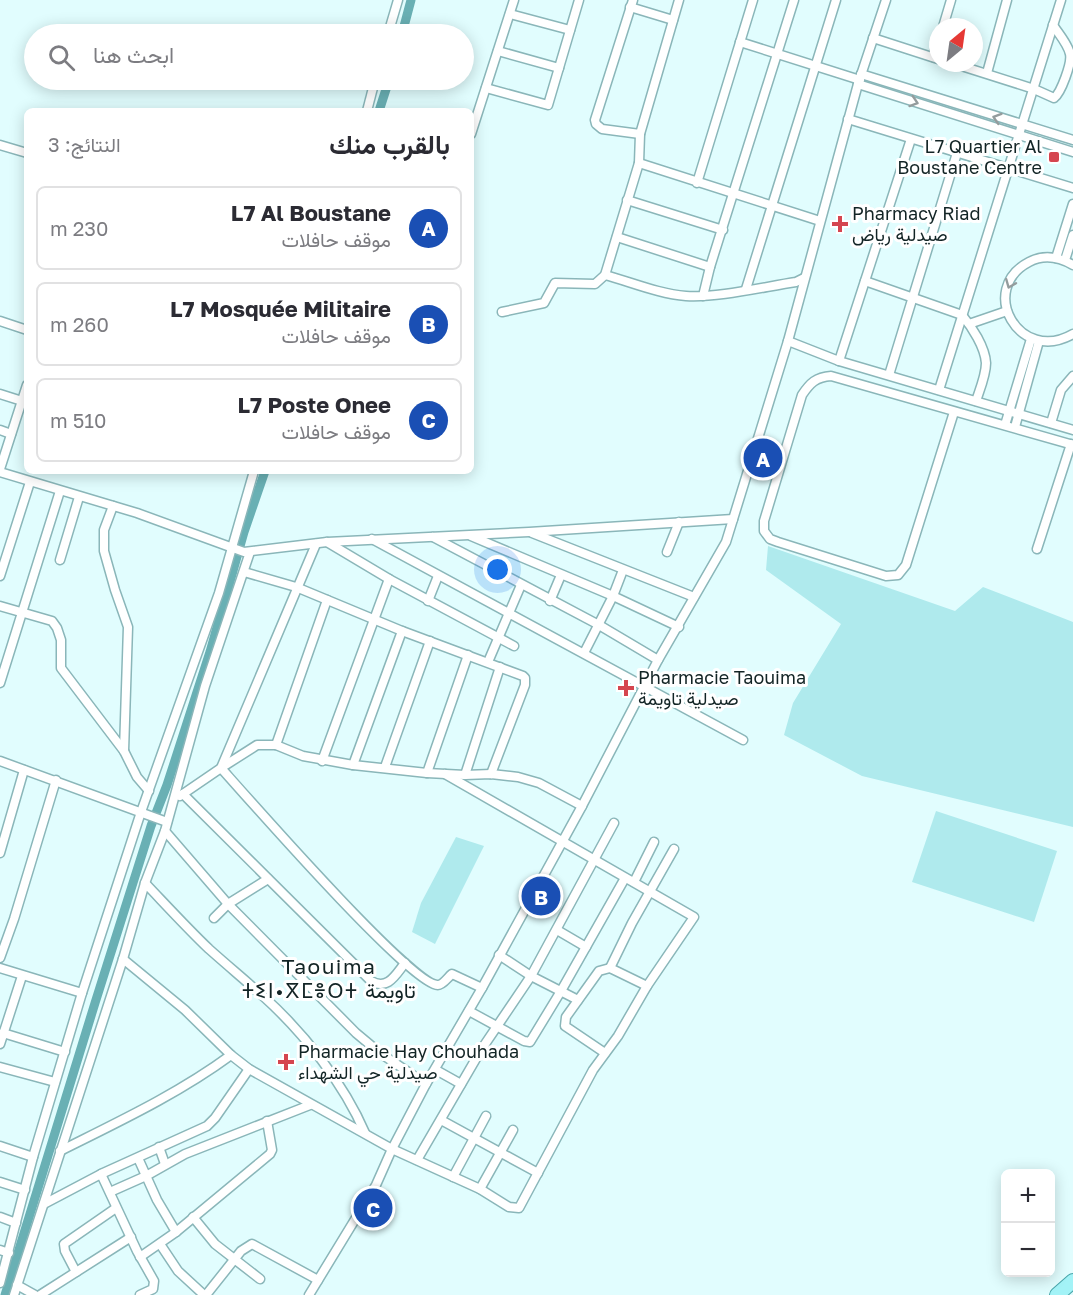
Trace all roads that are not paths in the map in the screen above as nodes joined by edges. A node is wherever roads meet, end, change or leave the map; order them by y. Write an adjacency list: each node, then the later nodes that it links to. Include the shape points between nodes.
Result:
1 (398, 0): 16 (street)
2 (514, 0): 13 (street)
3 (579, 0): 18 (street)
4 (678, 0): 15 (street)
5 (753, 0): 20 (street)
6 (794, 0): 22 (street)
7 (836, 0): 24 (street)
8 (886, 0): 19 (street)
9 (951, 0): 14 (street)
10 (1007, 0): 27 (street)
11 (1060, 0): 17 (street)
12 (632, 4): 15 (street); 36 (street, via 595,120 602,129)
13 (510, 14): 18 (street); 21 (street)
14 (946, 18)
15 (673, 20): 36 (street)
16 (391, 24)
17 (1053, 25): 30 (street); 30 (street, via 1070,53 1070,60 1060,92 1054,98)
18 (570, 30): 25 (street)
19 (873, 38): 23 (street); 28 (street)
20 (740, 42): 22 (street); 46 (street)
21 (498, 51): 25 (street); 29 (street)
22 (777, 55): 24 (street); 48 (street)
23 (929, 56)
24 (815, 65): 28 (street); 51 (street)
25 (559, 68): 29 (street, via 548,105)
26 (981, 72): 27 (street)
27 (987, 74): 30 (street)
28 (860, 79): 33 (street); 35 (street, one-way to 28); 37 (street, one-way to 37)
29 (486, 88): 34 (street)
30 (1034, 89): 35 (street)
31 (372, 90): 32 (street)
32 (368, 108)
33 (848, 119): 38 (street); 52 (street)
34 (474, 125)
35 (1021, 125): 37 (street); 39 (street)
36 (640, 134): 44 (street)
37 (1018, 136): 42 (street); 45 (street)
38 (911, 139): 43 (street); 61 (street)
39 (1073, 140)
40 (0, 145): 41 (street)
41 (24, 152)
42 (1073, 152)
43 (957, 153): 45 (street); 64 (street)
44 (639, 163): 46 (street); 49 (street)
45 (1008, 168): 47 (street); 67 (street)
46 (697, 183): 48 (street)
47 (1073, 188)
48 (734, 194): 51 (street); 53 (street)
49 (627, 200): 53 (street); 55 (street)
50 (1073, 204): 56 (street)
51 (771, 206): 52 (street); 62 (street)
52 (820, 221): 60 (street)
53 (723, 230): 58 (street)
54 (1073, 235): 56 (street)
55 (617, 237): 58 (street); 59 (street)
56 (1061, 259): 57 (street); 65 (street, one-way to 65, via 1044,257 1021,266 1007,287)
57 (1073, 265)
58 (710, 267): 63 (street)
59 (605, 275): 63 (street, via 673,294); 66 (street, via 595,284 555,283 544,303)
60 (804, 279): 62 (street); 73 (street)
61 (865, 281): 64 (street); 74 (street)
62 (746, 289): 63 (street)
63 (703, 296)
64 (913, 297): 67 (street); 75 (street)
65 (1007, 311): 69 (street); 72 (street, via 1012,323)
66 (502, 312)
67 (962, 315): 69 (street); 77 (street)
68 (0, 321): 70 (street)
69 (969, 324): 81 (street, via 986,361)
70 (24, 329)
71 (1073, 334): 72 (street, via 1050,342)
72 (1035, 340): 83 (street)
73 (788, 341): 74 (street); 97 (street)
74 (839, 361): 75 (street)
75 (889, 375): 77 (street)
76 (1073, 376): 84 (street, via 1061,390)
77 (939, 390): 81 (street)
78 (0, 394): 80 (street)
79 (24, 395): 80 (street)
80 (22, 401): 89 (street)
81 (976, 401): 83 (street)
82 (954, 412): 82 (street, via 906,565 898,575 886,576 778,542 764,531 802,395 814,380 831,376); 85 (street)
83 (1014, 412): 84 (street); 85 (street); 86 (street)
84 (1051, 423): 87 (street)
85 (1005, 425): 86 (street)
86 (1015, 427): 90 (street)
87 (1073, 429)
88 (0, 430): 89 (street)
89 (11, 434): 91 (street)
90 (1072, 445): 106 (street)
91 (0, 470): 93 (street)
92 (253, 474): 105 (street)
93 (30, 482): 94 (street); 113 (street)
94 (60, 491): 95 (street); 124 (street)
95 (79, 497): 96 (street); 109 (street)
96 (113, 506): 105 (street); 142 (street, via 104,530 104,551 128,627)
97 (734, 519): 98 (street); 119 (street, via 722,549)
98 (679, 522): 99 (street); 108 (street)
99 (529, 532): 100 (street); 110 (street)
100 (468, 535): 101 (street); 112 (street)
101 (433, 537): 102 (street); 116 (street)
102 (371, 539): 103 (street); 114 (street)
103 (327, 542): 104 (street); 115 (street)
104 (316, 544): 107 (street); 117 (street)
105 (231, 547): 107 (street); 154 (street, via 219,593)
106 (1037, 549)
107 (247, 552): 111 (street)
108 (667, 552)
109 (60, 560)
110 (624, 570): 118 (street); 119 (street)
111 (244, 572): 117 (street); 156 (street)
112 (561, 574): 118 (street); 122 (street)
113 (0, 576)
114 (438, 576): 121 (street); 125 (street)
115 (388, 579): 121 (street); 126 (street)
116 (521, 585): 122 (street); 125 (street)
117 (296, 587): 120 (street); 147 (street)
118 (613, 596): 127 (street); 128 (street)
119 (694, 597): 128 (street)
120 (327, 600): 126 (street); 141 (street)
121 (428, 601): 130 (street)
122 (550, 601): 127 (street)
123 (0, 606): 124 (street)
124 (23, 611): 138 (street); 142 (street, via 52,621 61,639 61,668)
125 (509, 615): 130 (street); 133 (street)
126 (374, 618): 129 (street); 144 (street)
127 (599, 626): 133 (street); 135 (street)
128 (679, 627): 135 (street)
129 (402, 631): 131 (street); 145 (street)
130 (498, 638): 132 (street); 136 (street)
131 (430, 641): 134 (street); 146 (street)
132 (514, 646)
133 (584, 653): 139 (street)
134 (468, 655): 136 (street); 149 (street)
135 (658, 660): 139 (street)
136 (488, 662): 137 (street)
137 (500, 667): 151 (street, via 526,681); 152 (street)
138 (0, 683)
139 (645, 688): 140 (street); 157 (street)
140 (743, 741)
141 (276, 745): 144 (street); 147 (street, via 257,745)
142 (124, 752): 154 (street)
143 (0, 761): 148 (street)
144 (322, 761): 145 (street)
145 (353, 765): 146 (street)
146 (386, 767): 149 (street)
147 (221, 768): 155 (street); 177 (street, via 313,871)
148 (24, 770): 153 (street); 164 (street)
149 (427, 773): 150 (street)
150 (445, 774): 152 (street); 161 (street)
151 (491, 774): 152 (street); 157 (street, via 539,783)
152 (465, 775)
153 (56, 780): 158 (street); 175 (street)
154 (149, 791): 158 (street)
155 (183, 794): 156 (street); 166 (street)
156 (174, 799): 160 (street)
157 (582, 806): 161 (street)
158 (146, 813): 160 (street); 185 (street)
159 (614, 823): 165 (street)
160 (164, 824): 168 (street); 170 (street)
161 (562, 842): 165 (street); 174 (street)
162 (654, 842): 167 (street)
163 (674, 849): 169 (street)
164 (0, 853)
165 (594, 858): 167 (street); 172 (street)
166 (268, 879): 170 (street); 177 (street, via 371,981 390,982)
167 (629, 880): 169 (street); 173 (street)
168 (145, 882): 176 (street); 205 (street, via 300,1035 347,1096)
169 (650, 891): 179 (street); 182 (street, via 694,917)
170 (228, 904): 171 (street); 198 (street, via 356,1033)
171 (214, 918)
172 (557, 930): 173 (street); 181 (street)
173 (586, 947): 184 (street)
174 (500, 955): 181 (street); 183 (street)
175 (0, 958)
176 (123, 959): 193 (street, via 185,1010); 210 (street)
177 (405, 963): 183 (street, via 432,983 442,983 452,974)
178 (0, 968): 180 (street)
179 (610, 968): 182 (street); 186 (street, via 599,971)
180 (22, 976): 185 (street); 189 (street)
181 (531, 976): 184 (street); 188 (street)
182 (647, 987): 192 (street)
183 (482, 988): 187 (street)
184 (561, 991): 186 (street); 188 (street, via 530,1042)
185 (82, 993): 191 (street)
186 (578, 999): 192 (street, via 566,1017 565,1026)
187 (469, 1011): 188 (street); 196 (street)
188 (498, 1026): 199 (street)
189 (3, 1033): 190 (street); 191 (street)
190 (0, 1044)
191 (65, 1052): 197 (street)
192 (605, 1053): 216 (street)
193 (231, 1055): 195 (street); 210 (street, via 177,1091)
194 (0, 1067): 197 (street)
195 (249, 1069): 200 (street); 208 (street, via 207,1126)
196 (436, 1070): 198 (street); 199 (street)
197 (55, 1082): 212 (street)
198 (426, 1084): 209 (street)
199 (461, 1084): 202 (street)
200 (310, 1105): 203 (street); 205 (street)
201 (486, 1116): 206 (street)
202 (441, 1120): 206 (street); 214 (street)
203 (267, 1121): 215 (street); 227 (street, via 270,1155)
204 (513, 1130): 211 (street)
205 (365, 1133): 209 (street)
206 (474, 1138): 211 (street); 219 (street)
207 (0, 1146): 212 (street)
208 (159, 1147): 213 (street); 215 (street)
209 (392, 1149): 214 (street); 237 (street, via 376,1185)
210 (60, 1151): 224 (street)
211 (499, 1152): 216 (street); 222 (street)
212 (33, 1157): 221 (street)
213 (138, 1158): 217 (street); 218 (street)
214 (417, 1160): 219 (street)
215 (165, 1164): 218 (street)
216 (538, 1173): 222 (street, via 519,1208 509,1207)
217 (101, 1174): 223 (street); 224 (street)
218 (146, 1176): 223 (street); 229 (street)
219 (453, 1177): 222 (street)
220 (0, 1182): 221 (street)
221 (25, 1190): 228 (street)
222 (480, 1190)
223 (110, 1192): 225 (street)
224 (44, 1204): 240 (street)
225 (116, 1208): 230 (street); 235 (street, via 64,1244)
226 (0, 1217): 228 (street)
227 (193, 1218): 229 (street); 234 (street)
228 (16, 1223): 232 (street)
229 (176, 1232): 231 (street)
230 (131, 1237): 233 (street); 235 (street)
231 (159, 1244): 233 (street); 245 (street, via 178,1271)
232 (4, 1251): 239 (street)
233 (140, 1257): 244 (street, via 155,1284)
234 (234, 1261): 236 (street); 237 (street, via 252,1244); 245 (street)
235 (76, 1272): 243 (street)
236 (260, 1279)
237 (318, 1280): 246 (street)
238 (1073, 1281): 247 (main road)
239 (0, 1282)
240 (17, 1285): 241 (street); 242 (street)
241 (14, 1295)
242 (35, 1295)
243 (40, 1295)
244 (140, 1295)
245 (205, 1295)
246 (309, 1295)
247 (1057, 1295)

